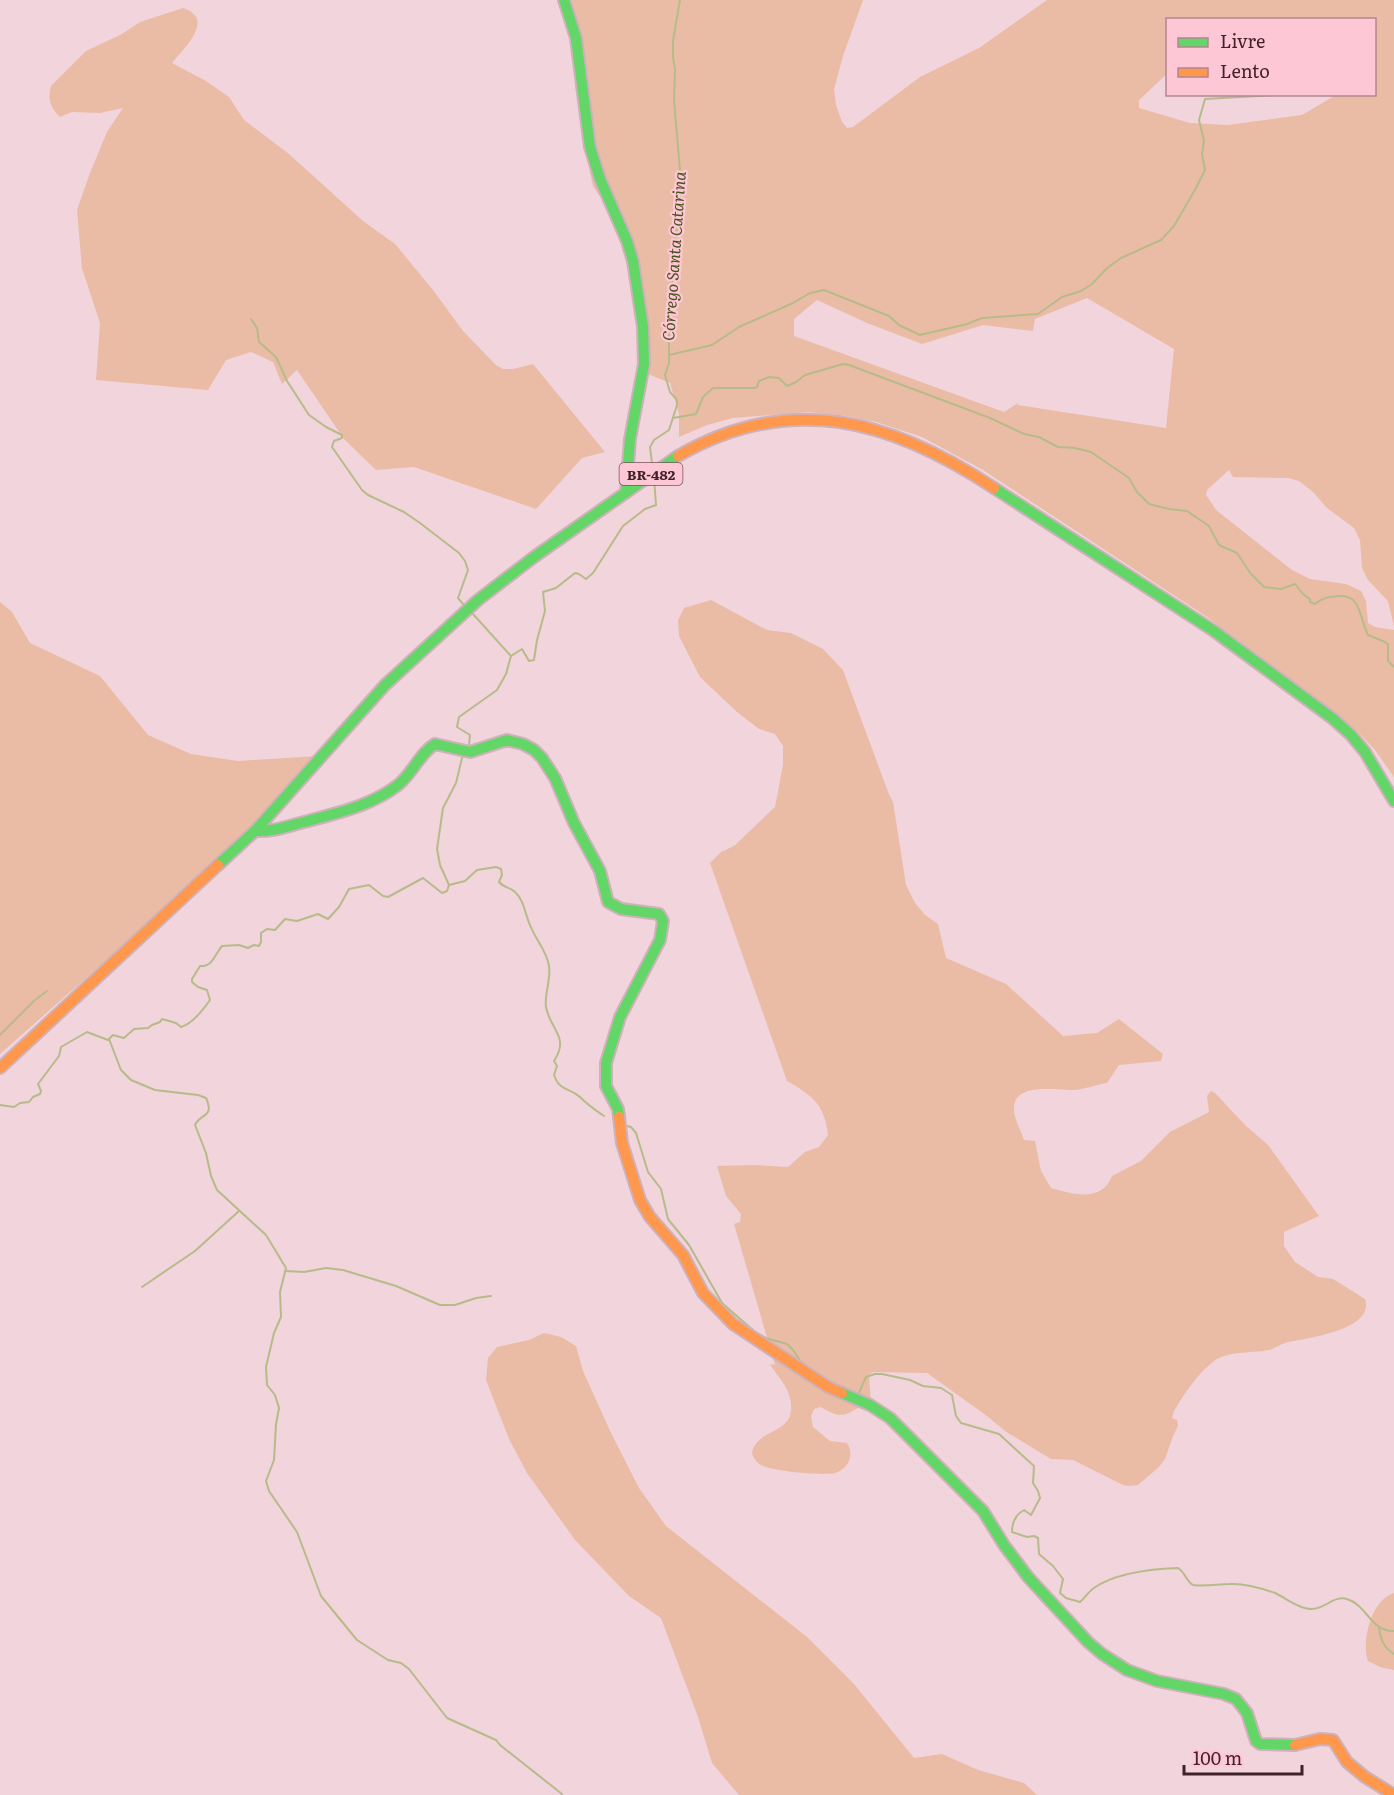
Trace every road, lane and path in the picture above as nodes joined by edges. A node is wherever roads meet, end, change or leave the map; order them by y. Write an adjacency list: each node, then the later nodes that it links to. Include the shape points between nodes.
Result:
1 (564, 0): 2 (main road, via 576,38 590,147 633,261 643,327 644,364 630,439)
2 (626, 492): 3 (main road, BR-482, via 695,446 726,432 776,421 832,421 866,426 917,444 967,470 1123,570 1300,693 1351,735 1377,769); 4 (main road, BR-482, via 504,579 426,646)
3 (1394, 801)
4 (255, 831): 5 (main road, BR-482); 6 (main road, via 274,832 374,800 399,784 430,746 470,752 502,741 522,744 533,751 555,776 600,871 608,902 613,907 661,917 660,940 611,1042 606,1086 618,1109 622,1143 640,1200 683,1255 708,1299 734,1324 828,1387 890,1418 983,1511 1028,1577 1102,1654 1157,1682 1236,1699 1260,1744 1333,1740 1347,1762)
5 (0, 1068)
6 (1394, 1795)

